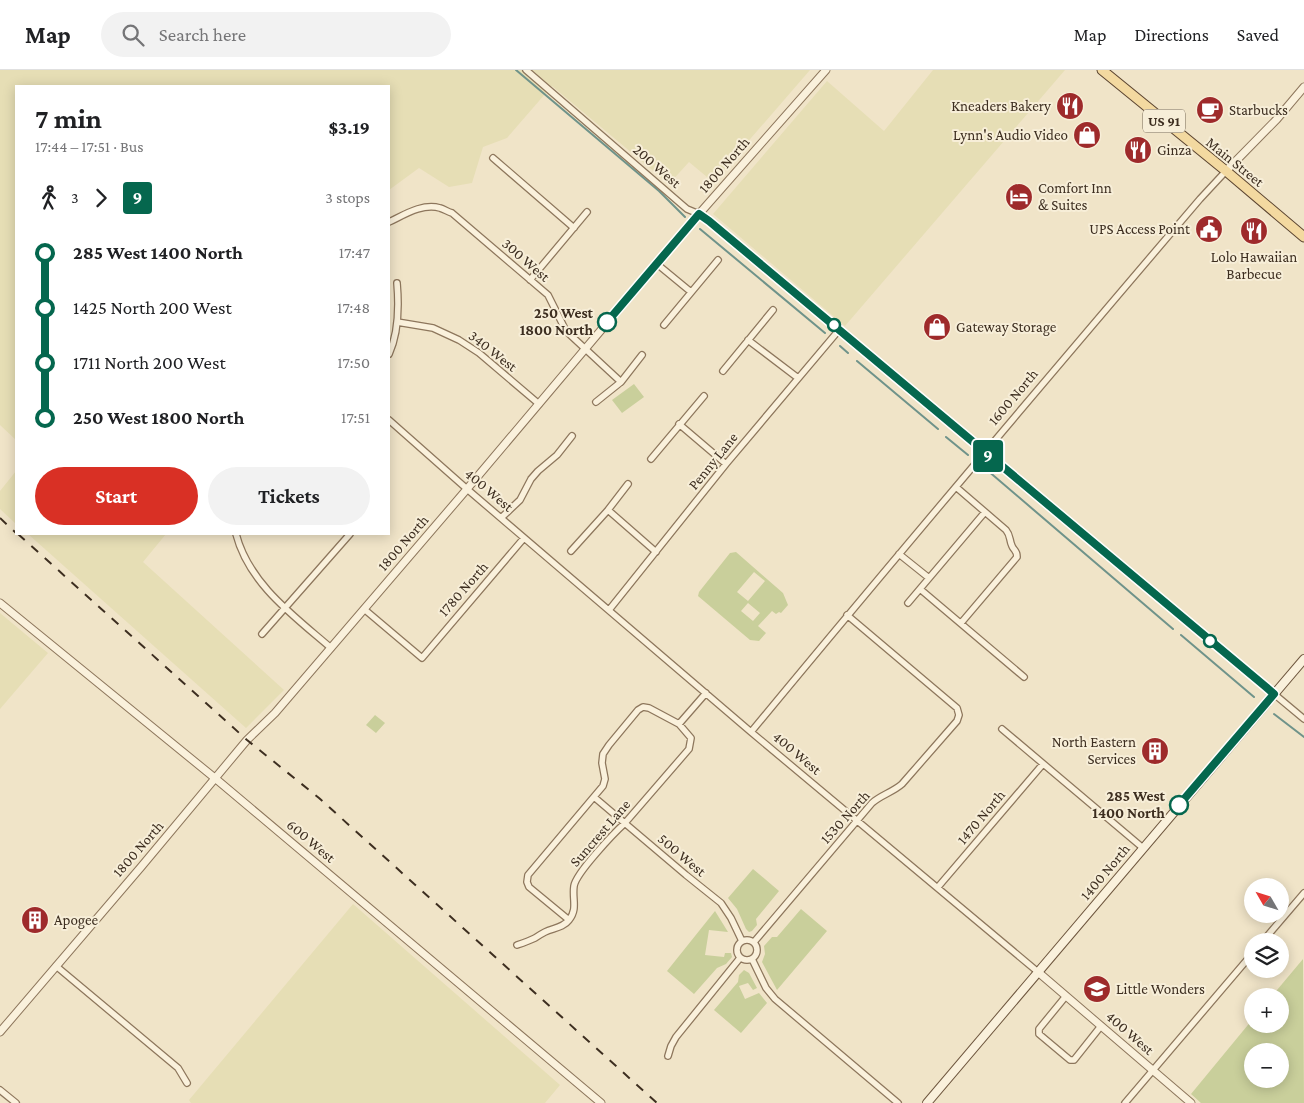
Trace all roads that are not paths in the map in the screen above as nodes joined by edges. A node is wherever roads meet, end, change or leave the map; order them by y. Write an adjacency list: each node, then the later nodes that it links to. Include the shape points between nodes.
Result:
1 (526, 70): 8 (street, 200 West, via 687,209)
2 (826, 70): 8 (street, 1800 North)
3 (1102, 70): 6 (main road, Main Street / US 91)
4 (1304, 88): 6 (street, 1600 North)
5 (493, 158): 10 (street)
6 (1226, 171): 11 (main road, Main Street / US 91); 34 (street, 1600 North)
7 (587, 212): 10 (street)
8 (699, 214): 13 (street, 1800 North); 20 (street, 200 West)
9 (390, 222): 14 (street, 300 West, via 427,207 452,213)
10 (574, 228): 14 (street)
11 (1304, 237)
12 (718, 260): 16 (street)
13 (657, 264): 16 (street); 22 (street, 1800 North)
14 (530, 280): 22 (street, 300 West, via 548,295 566,330)
15 (397, 283): 18 (street)
16 (691, 292): 19 (street)
17 (773, 310): 21 (street)
18 (397, 322): 23 (street); 30 (street, 340 West, via 432,328 460,340)
19 (664, 325)
20 (839, 330): 26 (street, Penny Lane); 34 (street, 200 West)
21 (748, 340): 25 (street); 26 (street)
22 (585, 349): 27 (street, 300 West); 30 (street, 1800 North)
23 (390, 350)
24 (642, 355): 27 (street)
25 (723, 371)
26 (798, 378): 36 (street, Penny Lane)
27 (620, 382): 29 (street)
28 (704, 396): 32 (street)
29 (596, 402)
30 (539, 404): 39 (street, 1800 North)
31 (390, 421): 39 (street, 400 West)
32 (679, 424): 35 (street); 36 (street)
33 (572, 436): 42 (street, via 531,479 520,500)
34 (984, 452): 38 (street, 1600 North); 63 (street, 200 West)
35 (651, 459)
36 (726, 464): 47 (street, Penny Lane)
37 (628, 484): 40 (street)
38 (956, 487): 41 (street); 48 (street, 1600 North)
39 (467, 489): 42 (street, 400 West); 54 (street, 1800 North)
40 (608, 510): 46 (street); 47 (street)
41 (985, 512): 49 (street); 57 (street, via 1009,533 1017,557)
42 (502, 518): 45 (street, 400 West)
43 (236, 535): 53 (street, via 251,569)
44 (349, 535): 53 (street)
45 (524, 538): 54 (street, 1780 North, via 422,658); 55 (street, 400 West)
46 (571, 551)
47 (656, 552): 55 (street, Penny Lane)
48 (899, 554): 49 (street); 56 (street, 1600 North)
49 (929, 578): 50 (street)
50 (920, 589): 52 (street); 57 (street)
51 (0, 603): 69 (street, 600 West)
52 (908, 603)
53 (285, 608): 58 (street); 59 (street)
54 (364, 609): 59 (street, 1800 North)
55 (609, 610): 62 (street, 400 West)
56 (847, 615): 67 (street, 1600 North); 71 (street, 1530 North, via 957,708 959,715 902,784 878,798)
57 (961, 624): 61 (street)
58 (262, 634)
59 (331, 648): 69 (street, 1800 North)
60 (1304, 659): 63 (main road, 1400 North)
61 (1024, 677)
62 (706, 693): 65 (street); 67 (street, 400 West)
63 (1274, 694): 64 (street, 200 West); 73 (main road, 1400 North)
64 (1304, 720)
65 (679, 724): 70 (street, via 649,708 638,710 603,754 605,779); 72 (street, Suncrest Lane, via 691,738 689,749)
66 (1002, 729): 68 (street)
67 (751, 732): 71 (street, 400 West)
68 (1043, 764): 73 (street); 74 (street, 1470 North)
69 (216, 779): 84 (street, 1800 North); 94 (street, 600 West)
70 (594, 796): 72 (street, 500 West); 76 (street, via 528,875 529,887)
71 (857, 820): 74 (street, 400 West); 79 (street, 1530 North)
72 (625, 823): 76 (street, Suncrest Lane, via 578,876 574,886 574,912); 78 (street, 500 West, via 721,903)
73 (1143, 848): 85 (main road, 1400 North)
74 (938, 887): 85 (street, 400 West)
75 (1304, 893): 77 (street)
76 (569, 920): 80 (street)
77 (1270, 933)
78 (742, 941): 79 (street); 81 (street, via 737,949)
79 (754, 942): 82 (street, via 757,951)
80 (517, 945)
81 (740, 958): 82 (street); 89 (street, via 676,1037)
82 (752, 959): 95 (street, via 775,999)
83 (1244, 963): 90 (street)
84 (56, 966): 88 (street, 1800 North); 91 (street, via 178,1068)
85 (1038, 972): 86 (street, 400 West); 96 (main road, 1400 North)
86 (1066, 996): 87 (street, 400 West); 87 (street, via 1038,1029 1039,1034 1057,1050 1074,1060)
87 (1101, 1026): 90 (street, 400 West)
88 (0, 1032)
89 (668, 1056)
90 (1153, 1071): 97 (street); 98 (street, 400 West)
91 (187, 1084)
92 (0, 1090): 93 (street)
93 (16, 1103)
94 (601, 1103)
95 (898, 1103)
96 (927, 1103)
97 (1125, 1103)
98 (1191, 1103)

